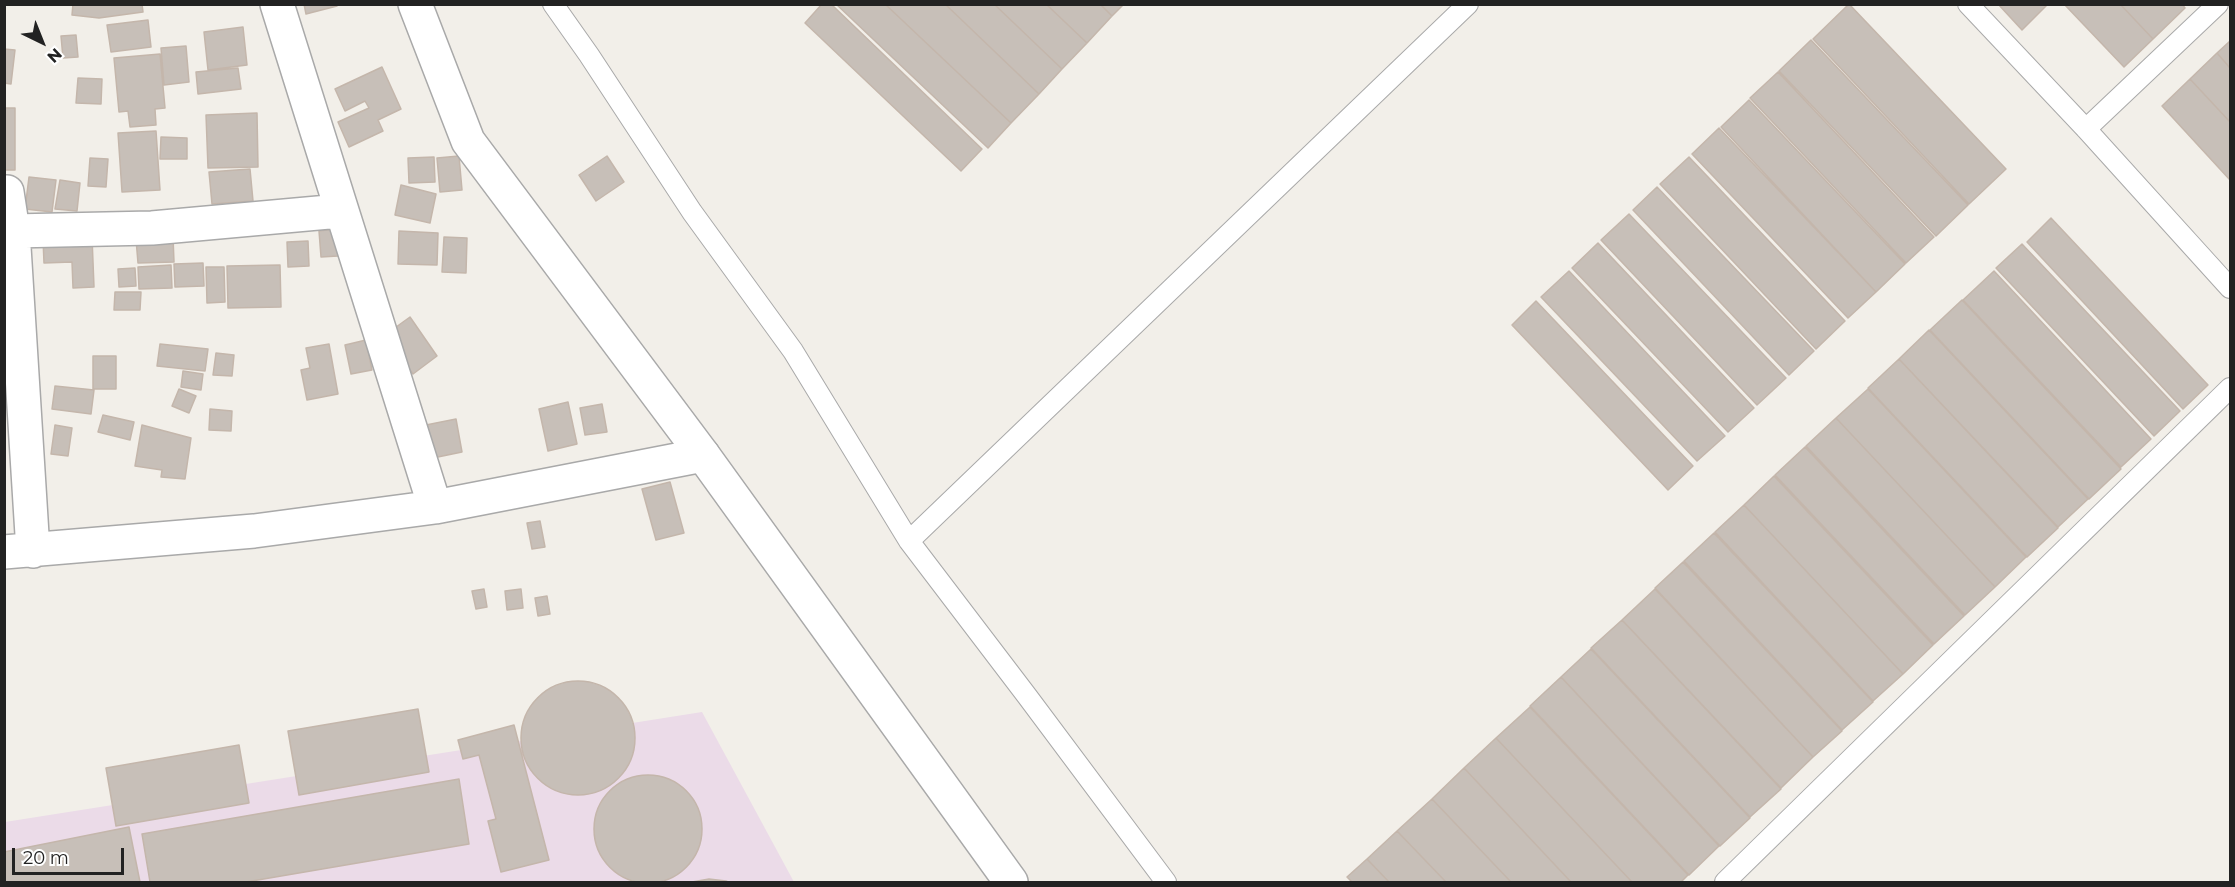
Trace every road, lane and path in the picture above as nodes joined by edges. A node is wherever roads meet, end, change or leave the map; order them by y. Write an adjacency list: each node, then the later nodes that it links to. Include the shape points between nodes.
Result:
1 (277, 4): 9 (street)
2 (415, 4): 13 (street, via 468,141)
3 (553, 4): 15 (lane, via 692,212 793,351)
4 (1468, 4): 15 (lane)
5 (1968, 4): 7 (lane)
6 (2218, 4): 7 (lane)
7 (2086, 129): 11 (lane)
8 (4, 192): 10 (street, via 8,192)
9 (340, 211): 10 (street, via 152,228); 14 (street)
10 (13, 231): 16 (street)
11 (2230, 288)
12 (2230, 388): 19 (lane)
13 (703, 455): 14 (street); 17 (street)
14 (435, 507): 16 (street, via 254,531)
15 (909, 541): 18 (lane)
16 (19, 552)
17 (1011, 882)
18 (1166, 882)
19 (1725, 882)

